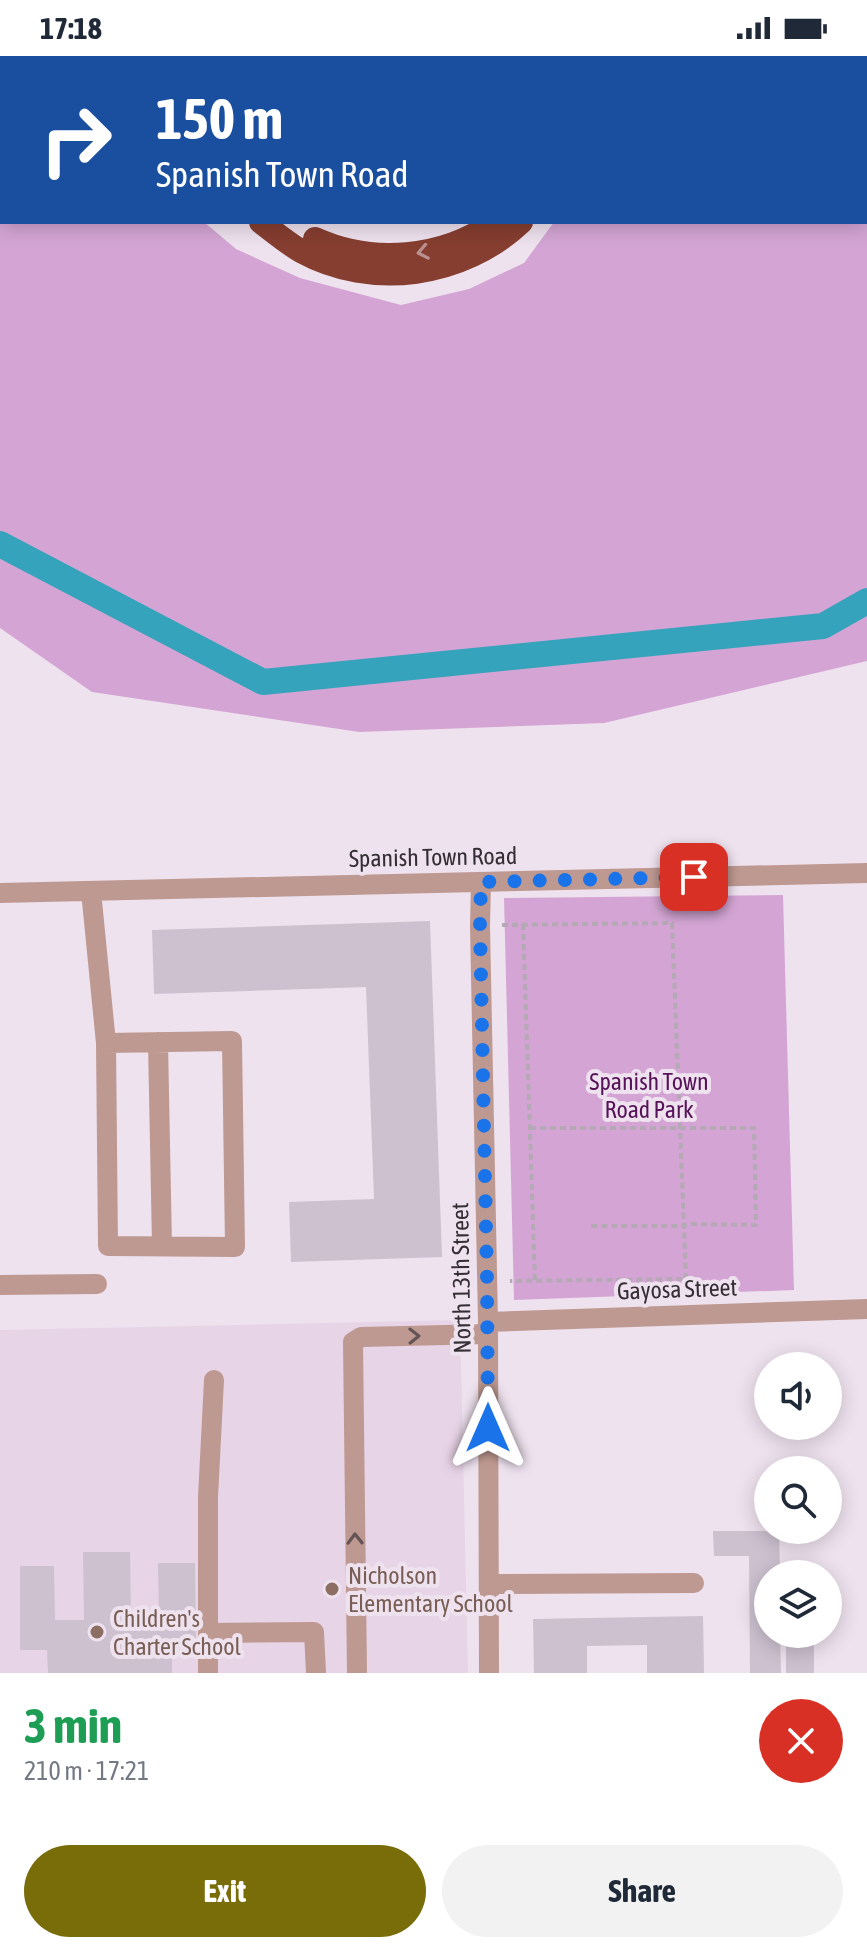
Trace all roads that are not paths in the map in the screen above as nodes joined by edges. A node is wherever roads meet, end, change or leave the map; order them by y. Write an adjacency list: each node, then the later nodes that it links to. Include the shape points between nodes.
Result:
1 (264, 224): 4 (highway, via 317,258 349,268 400,273 464,259)
2 (290, 224): 3 (highway, one-way to 2, via 440,248 386,256 337,248)
3 (492, 224)
4 (519, 224)
5 (867, 873): 6 (street, Spanish Town Road)
6 (481, 882): 7 (street, Spanish Town Road); 15 (street, North 13th Street)
7 (91, 891): 8 (street, Spanish Town Road); 10 (street)
8 (0, 893)
9 (158, 1042): 10 (street); 11 (street); 11 (street, via 232,1041 235,1247)
10 (106, 1043): 11 (street, via 108,1246)
11 (162, 1246)
12 (97, 1284): 13 (street)
13 (0, 1285)
14 (867, 1309): 15 (street, Gayosa Street)
15 (488, 1328): 18 (street, North 13th Street); 22 (street, Gayosa Street, one-way to 15, via 353,1342 361,1337)
16 (214, 1380): 19 (street)
17 (694, 1583): 18 (street)
18 (489, 1584): 23 (street, North 13th Street)
19 (208, 1633): 20 (street); 21 (street, via 314,1632)
20 (208, 1673)
21 (316, 1673)
22 (357, 1673)
23 (489, 1673)

